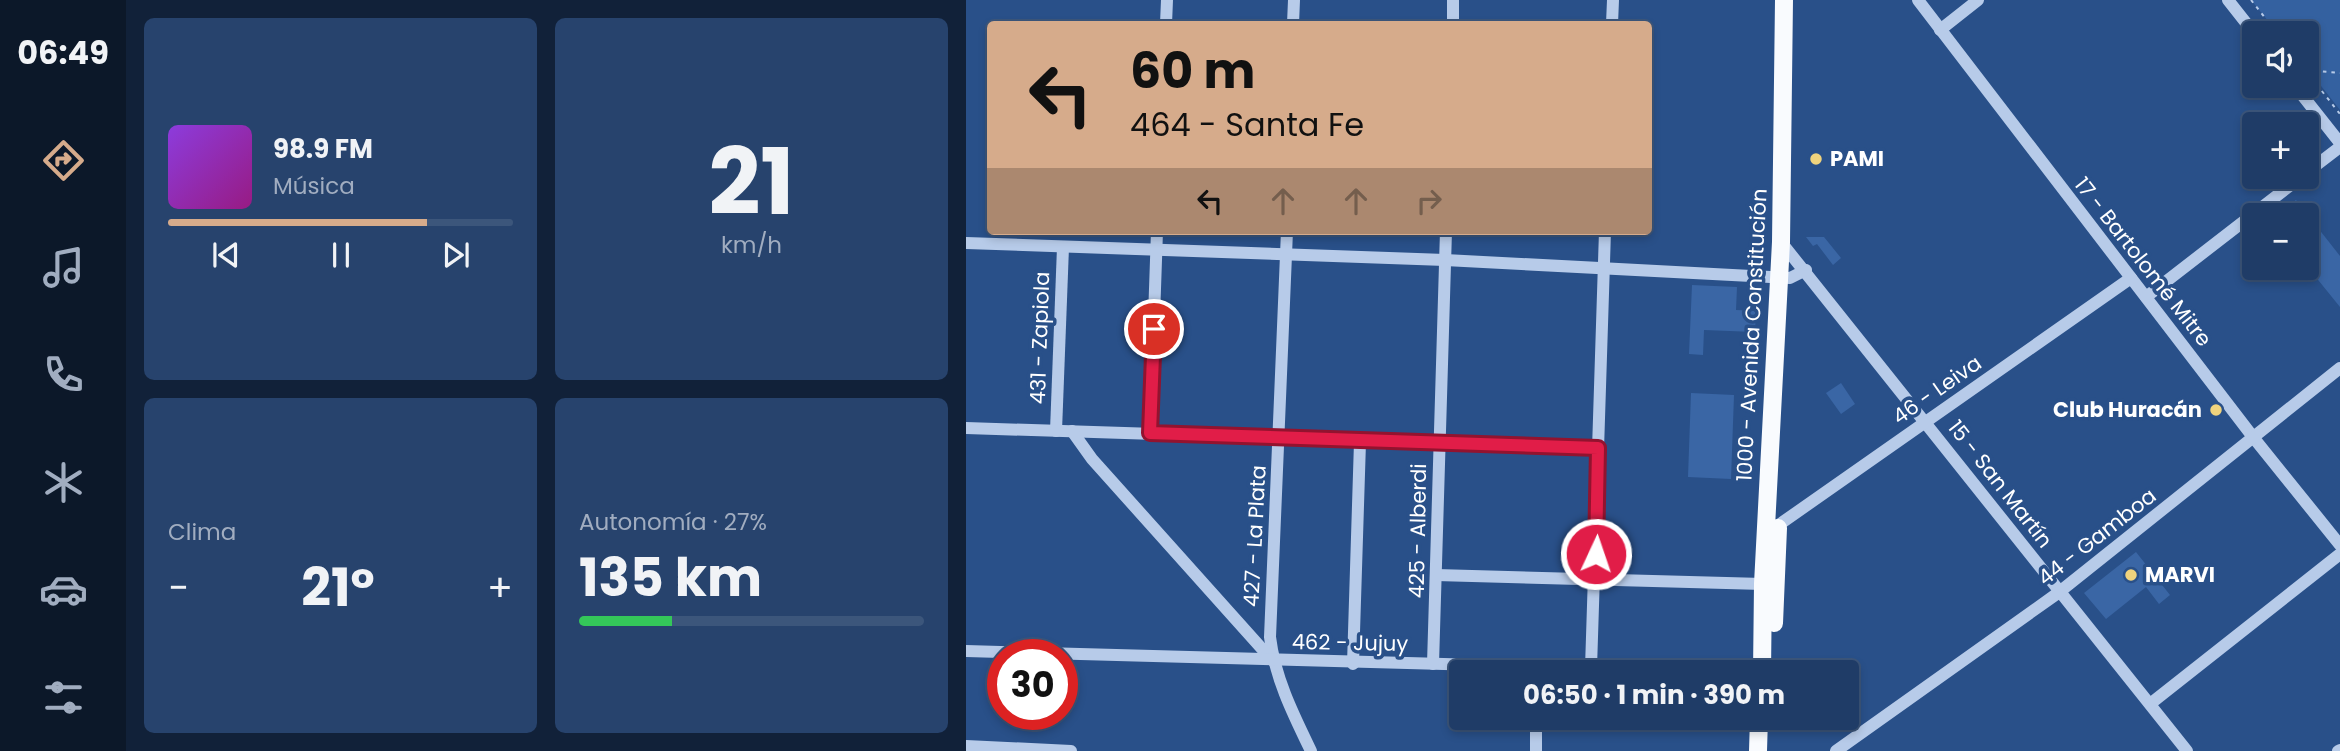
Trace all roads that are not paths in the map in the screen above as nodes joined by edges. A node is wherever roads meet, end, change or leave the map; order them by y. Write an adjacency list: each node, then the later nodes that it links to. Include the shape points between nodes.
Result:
1 (1167, 0): 10 (street)
2 (1294, 0): 11 (street)
3 (1454, 0): 12 (street)
4 (1613, 0): 13 (street)
5 (1784, 0): 26 (main road, 1000 - Avenida Constitución)
6 (1795, 0): 26 (main road, 1000 - Avenida Constitución)
7 (1918, 0): 15 (street, 17 - Bartolomé Mitre)
8 (1978, 0): 15 (street)
9 (2228, 0): 14 (street)
10 (1166, 21)
11 (1293, 21)
12 (1453, 21)
13 (1612, 21)
14 (2245, 21)
15 (1940, 30): 32 (street, 17 - Bartolomé Mitre)
16 (2304, 98): 17 (street)
17 (2340, 145): 18 (street)
18 (2319, 162)
19 (2286, 189): 33 (street)
20 (1157, 235): 27 (street)
21 (1287, 235): 28 (street, 427 - La Plata)
22 (1446, 235): 29 (street, 425 - Alberdi)
23 (1605, 235): 30 (street)
24 (966, 243): 25 (street)
25 (1063, 247): 27 (street); 37 (street, 431 - Zapiola)
26 (1786, 247): 31 (main road, 1000 - Avenida Constitución)
27 (1156, 251): 28 (street); 39 (street)
28 (1286, 256): 29 (street); 41 (street, 427 - La Plata)
29 (1445, 260): 30 (street); 43 (street, 425 - Alberdi)
30 (1604, 269): 31 (street); 44 (street)
31 (1792, 275): 35 (street, 15 - San Martín); 45 (main road, 1000 - Avenida Constitución)
32 (2131, 278): 33 (street, 17 - Bartolomé Mitre); 35 (street, 46 - Leiva)
33 (2146, 297): 40 (street, 17 - Bartolomé Mitre)
34 (2340, 368): 40 (street, 44 - Gamboa)
35 (1926, 421): 45 (street, 46 - Leiva); 51 (street, 15 - San Martín)
36 (966, 428): 37 (street)
37 (1056, 430): 38 (street)
38 (1072, 431): 39 (street); 56 (street)
39 (1150, 433): 41 (street)
40 (2253, 437): 46 (street, 17 - Bartolomé Mitre); 51 (street, 44 - Gamboa)
41 (1279, 440): 42 (street); 56 (street, 427 - La Plata, via 1270,637)
42 (1360, 442): 43 (street); 57 (street)
43 (1439, 444): 44 (street); 48 (street, 425 - Alberdi)
44 (1598, 448): 49 (street)
45 (1772, 529): 50 (main road, 1000 - Avenida Constitución); 55 (main road, 1000 - Avenida Constitución)
46 (2340, 545)
47 (2340, 554): 60 (street)
48 (1436, 575): 49 (street); 58 (street, 425 - Alberdi)
49 (1594, 580): 50 (street); 53 (street)
50 (1763, 584): 54 (main road, 1000 - Avenida Constitución)
51 (2058, 593): 60 (street, 15 - San Martín); 66 (street, 44 - Gamboa)
52 (966, 651): 56 (street, 462 - Jujuy)
53 (1591, 660)
54 (1762, 660)
55 (1772, 660)
56 (1273, 661): 57 (street, 462 - Jujuy); 68 (street, 427 - La Plata)
57 (1353, 664): 58 (street, 462 - Jujuy)
58 (1433, 664): 59 (street, 462 - Jujuy)
59 (1449, 665)
60 (2150, 704): 72 (street, 15 - San Martín)
61 (1536, 730): 69 (street)
62 (1759, 730): 70 (main road)
63 (1769, 730): 71 (main road)
64 (966, 746): 65 (street)
65 (985, 749): 67 (street)
66 (1844, 749)
67 (1071, 751)
68 (1311, 751)
69 (1536, 751)
70 (1758, 751)
71 (1768, 751)
72 (2187, 751)

